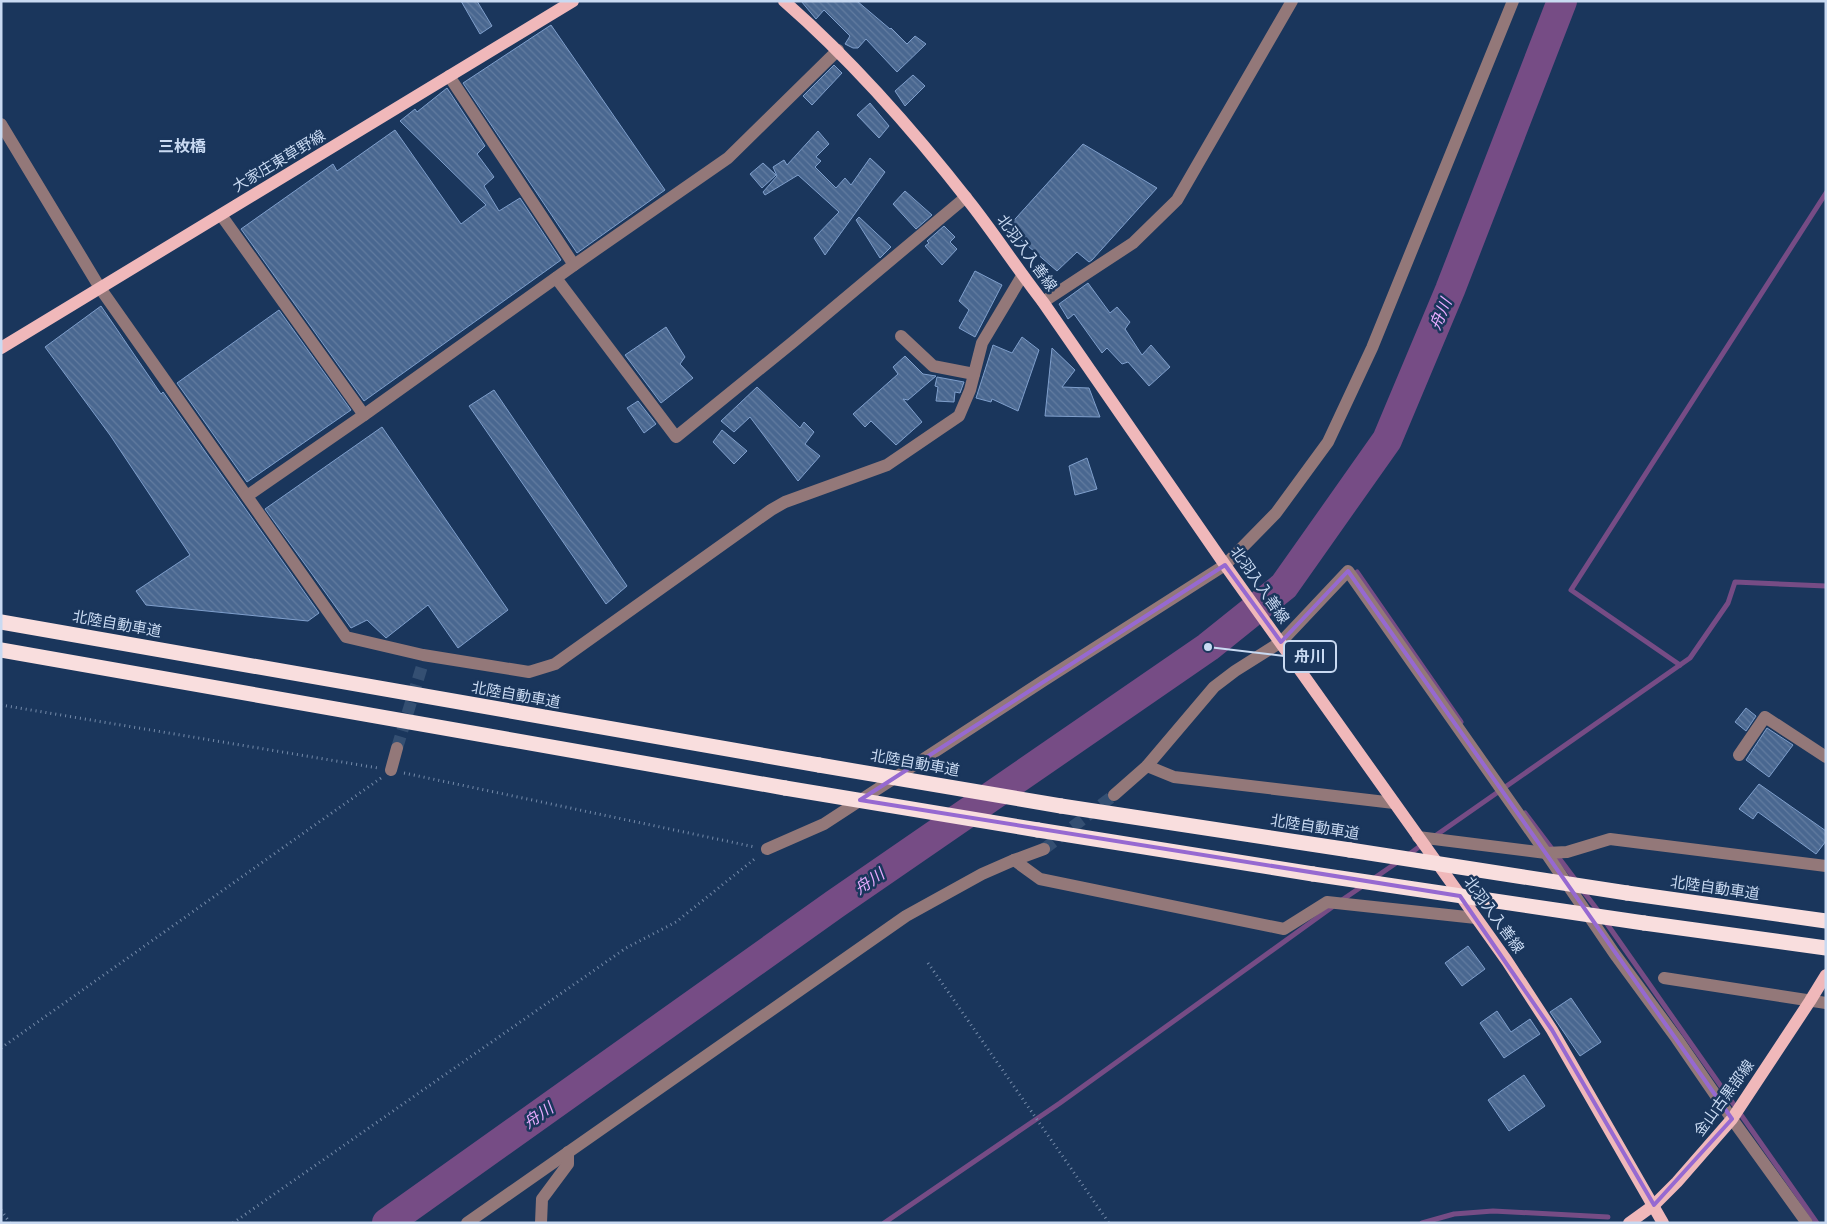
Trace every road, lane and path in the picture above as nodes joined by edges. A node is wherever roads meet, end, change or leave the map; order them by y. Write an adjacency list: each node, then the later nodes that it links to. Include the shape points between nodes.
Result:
1 (573, 1): 6 (main road, 大家庄東草野線)
2 (784, 1): 5 (main road, 北羽入入善線)
3 (1292, 1): 14 (street, via 1176,200 1133,242)
4 (1513, 1): 20 (street, via 1372,348 1328,442 1276,513)
5 (838, 50): 8 (main road, 北羽入入善線, via 917,136); 10 (street, via 728,158)
6 (449, 76): 9 (main road, 大家庄東草野線); 10 (street)
7 (1, 124): 13 (street)
8 (966, 197): 11 (main road, 北羽入入善線); 12 (street, via 676,437)
9 (221, 215): 13 (main road, 大家庄東草野線); 18 (street)
10 (574, 264): 12 (street)
11 (1022, 276): 14 (main road, 北羽入入善線); 17 (street, via 982,343)
12 (556, 278): 18 (street)
13 (100, 288): 16 (main road, 大家庄東草野線); 19 (street)
14 (1043, 302): 20 (main road, 北羽入入善線)
15 (901, 336): 17 (street, via 933,366)
16 (1, 348)
17 (974, 374): 19 (street, via 960,416 887,465 771,510 555,664 529,672 422,661 346,637)
18 (364, 414): 19 (street)
19 (247, 496)
20 (1225, 565): 22 (main road, 北羽入入善線); 33 (street, via 824,824)
21 (1, 622): 39 (highway, 北陸自動車道, bridge, via 1061,806)
22 (1278, 638): 28 (street, via 1214,687); 31 (main road, 北羽入入善線); 35 (street, via 1348,571)
23 (1, 650): 40 (highway, bridge, via 1038,830 1313,874)
24 (1, 705): 29 (path)
25 (397, 748): 29 (street)
26 (1739, 755): 27 (street, via 1765,717)
27 (1826, 757)
28 (1147, 766): 30 (street); 31 (street, via 1174,777)
29 (391, 770): 33 (path); 46 (path)
30 (1114, 795)
31 (1394, 803): 32 (main road, 北羽入入善線)
32 (1418, 838): 35 (street); 38 (main road, 北羽入入善線)
33 (767, 849): 52 (path, via 676,922 626,948)
34 (1044, 849): 36 (street)
35 (1546, 853): 37 (street, via 1567,852 1610,838); 47 (street)
36 (1014, 860): 38 (street, via 1040,879 1284,929 1327,902); 48 (street, via 906,916)
37 (1826, 866)
38 (1476, 918): 49 (main road, 北羽入入善線, via 1552,1030)
39 (1826, 921)
40 (1826, 948)
41 (928, 963): 55 (path)
42 (1826, 975): 44 (main road, 金山古黒部線)
43 (1664, 978): 44 (street)
44 (1810, 1001): 45 (street); 47 (main road, 金山古黒部線)
45 (1826, 1003)
46 (1, 1048)
47 (1732, 1119): 49 (main road, 金山古黒部線); 58 (street)
48 (568, 1152): 53 (street); 54 (street, via 568,1164 542,1199)
49 (1654, 1205): 56 (main road, 金山古黒部線); 57 (main road, 北羽入入善線)
50 (1, 1210): 51 (path)
51 (10, 1223)
52 (233, 1223)
53 (467, 1223)
54 (541, 1223)
55 (1109, 1223)
56 (1629, 1223)
57 (1663, 1223)
58 (1807, 1223)

